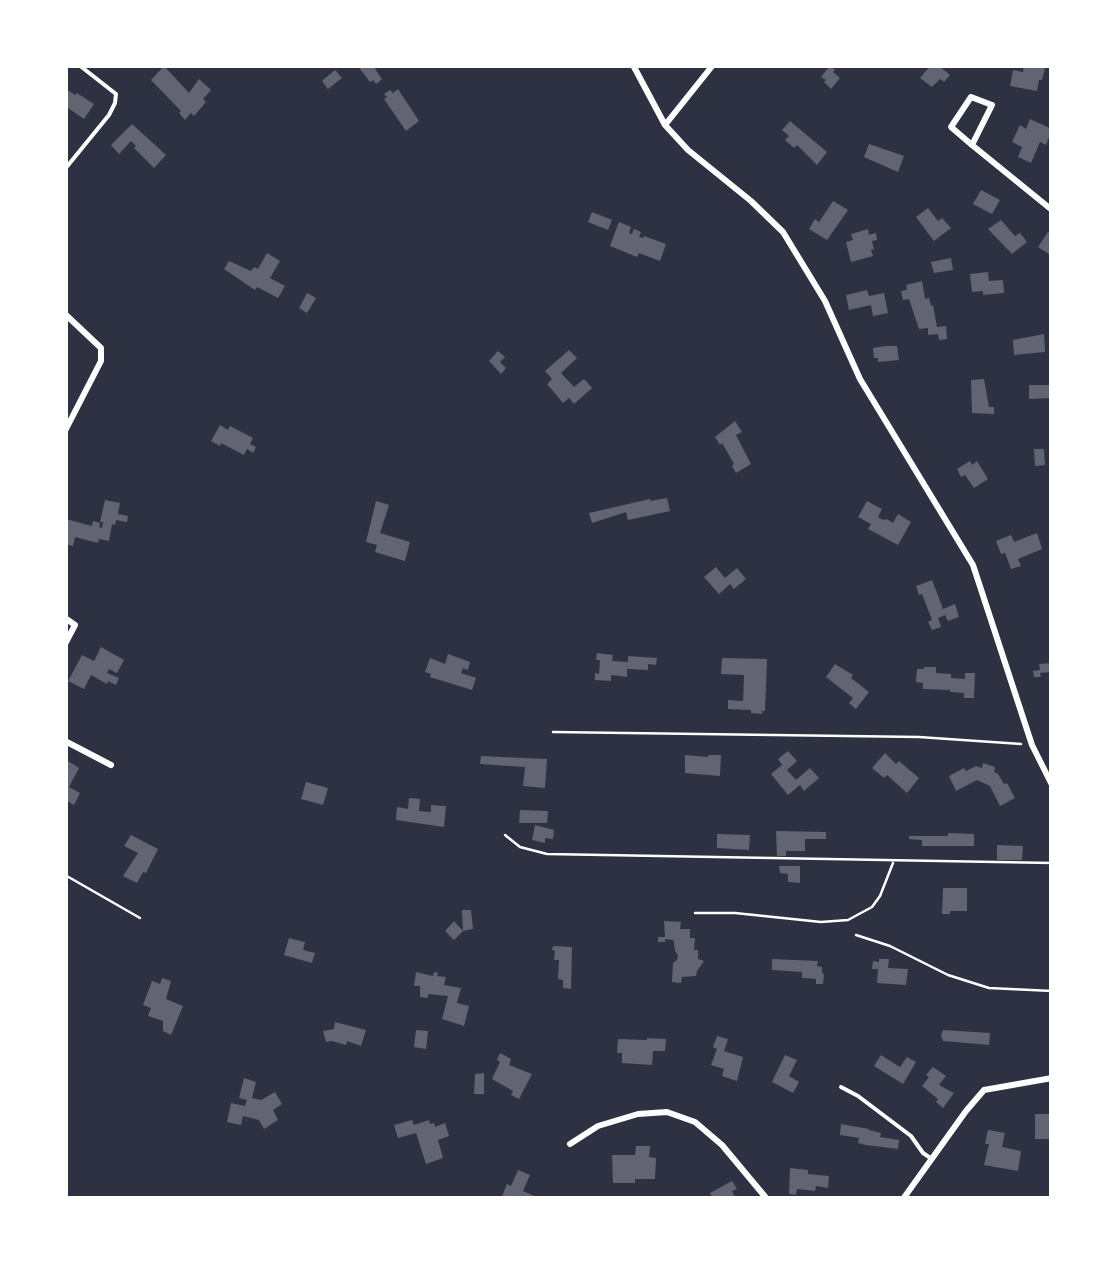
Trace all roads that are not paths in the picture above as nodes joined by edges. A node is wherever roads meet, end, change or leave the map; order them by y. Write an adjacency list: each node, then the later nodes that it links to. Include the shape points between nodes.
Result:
1 (78, 65): 6 (lane, via 116,94 115,103)
2 (634, 65): 4 (street)
3 (713, 65): 4 (street)
4 (665, 125): 14 (street, via 783,232 825,302 860,379 973,565 1032,745)
5 (972, 145): 5 (street, via 992,104 972,97 951,127); 7 (street)
6 (65, 170)
7 (1052, 210)
8 (65, 314): 9 (street, via 101,348 102,362)
9 (65, 431)
10 (65, 618): 11 (street, via 75,624)
11 (65, 644)
12 (65, 741): 13 (street)
13 (110, 766)
14 (1052, 785)
15 (1052, 1078): 18 (street, via 984,1090)
16 (840, 1087): 18 (lane, via 911,1136)
17 (570, 1144): 19 (street, via 598,1126 668,1112 695,1122)
18 (932, 1159): 20 (street)
19 (767, 1199)
20 (903, 1199)

